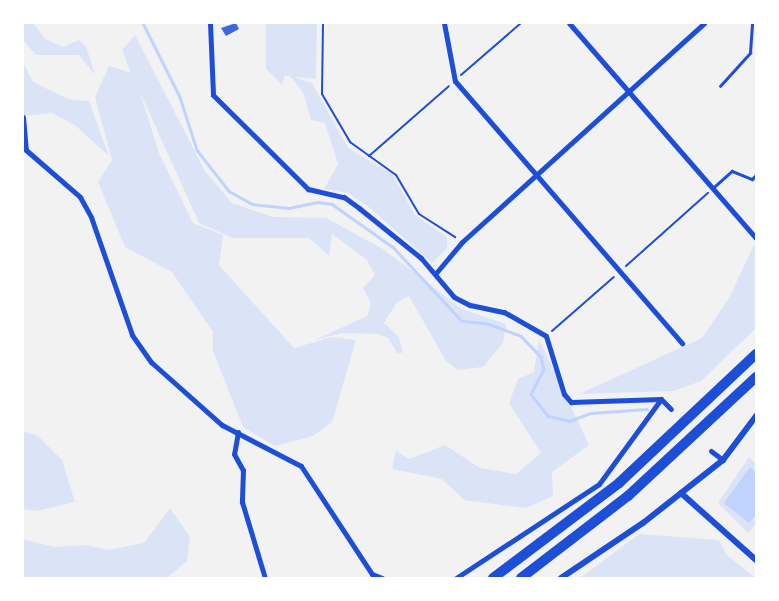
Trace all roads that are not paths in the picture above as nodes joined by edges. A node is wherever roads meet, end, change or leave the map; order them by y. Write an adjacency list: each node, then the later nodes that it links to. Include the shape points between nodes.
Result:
1 (210, 23): 13 (street, via 215,64 211,89 218,102 265,142 308,189 344,197)
2 (444, 23): 9 (street, via 455,81)
3 (569, 23): 7 (street)
4 (704, 23): 7 (street)
5 (752, 23): 6 (lane, via 750,53)
6 (720, 86)
7 (630, 91): 9 (street); 11 (street)
8 (23, 117): 20 (street, via 26,150 80,197 91,217 132,335 194,401)
9 (536, 175): 13 (street, via 462,242); 14 (street)
10 (756, 175): 11 (lane, via 752,179 732,171)
11 (714, 187): 12 (street)
12 (756, 238)
13 (436, 273): 17 (street, via 454,297 470,306 504,312 546,336 571,402)
14 (682, 342)
15 (756, 354): 28 (highway, via 619,483)
16 (756, 377): 29 (highway, via 639,487)
17 (661, 399): 18 (street); 27 (street, via 599,484)
18 (671, 409)
19 (756, 416): 22 (street)
20 (237, 432): 25 (street, via 234,454 243,470 242,502); 26 (street, via 301,467 372,574)
21 (711, 451): 22 (street)
22 (723, 460): 23 (street)
23 (681, 493): 24 (street); 30 (street)
24 (756, 560)
25 (265, 578)
26 (382, 578)
27 (456, 578)
28 (493, 578)
29 (521, 578)
30 (561, 578)

